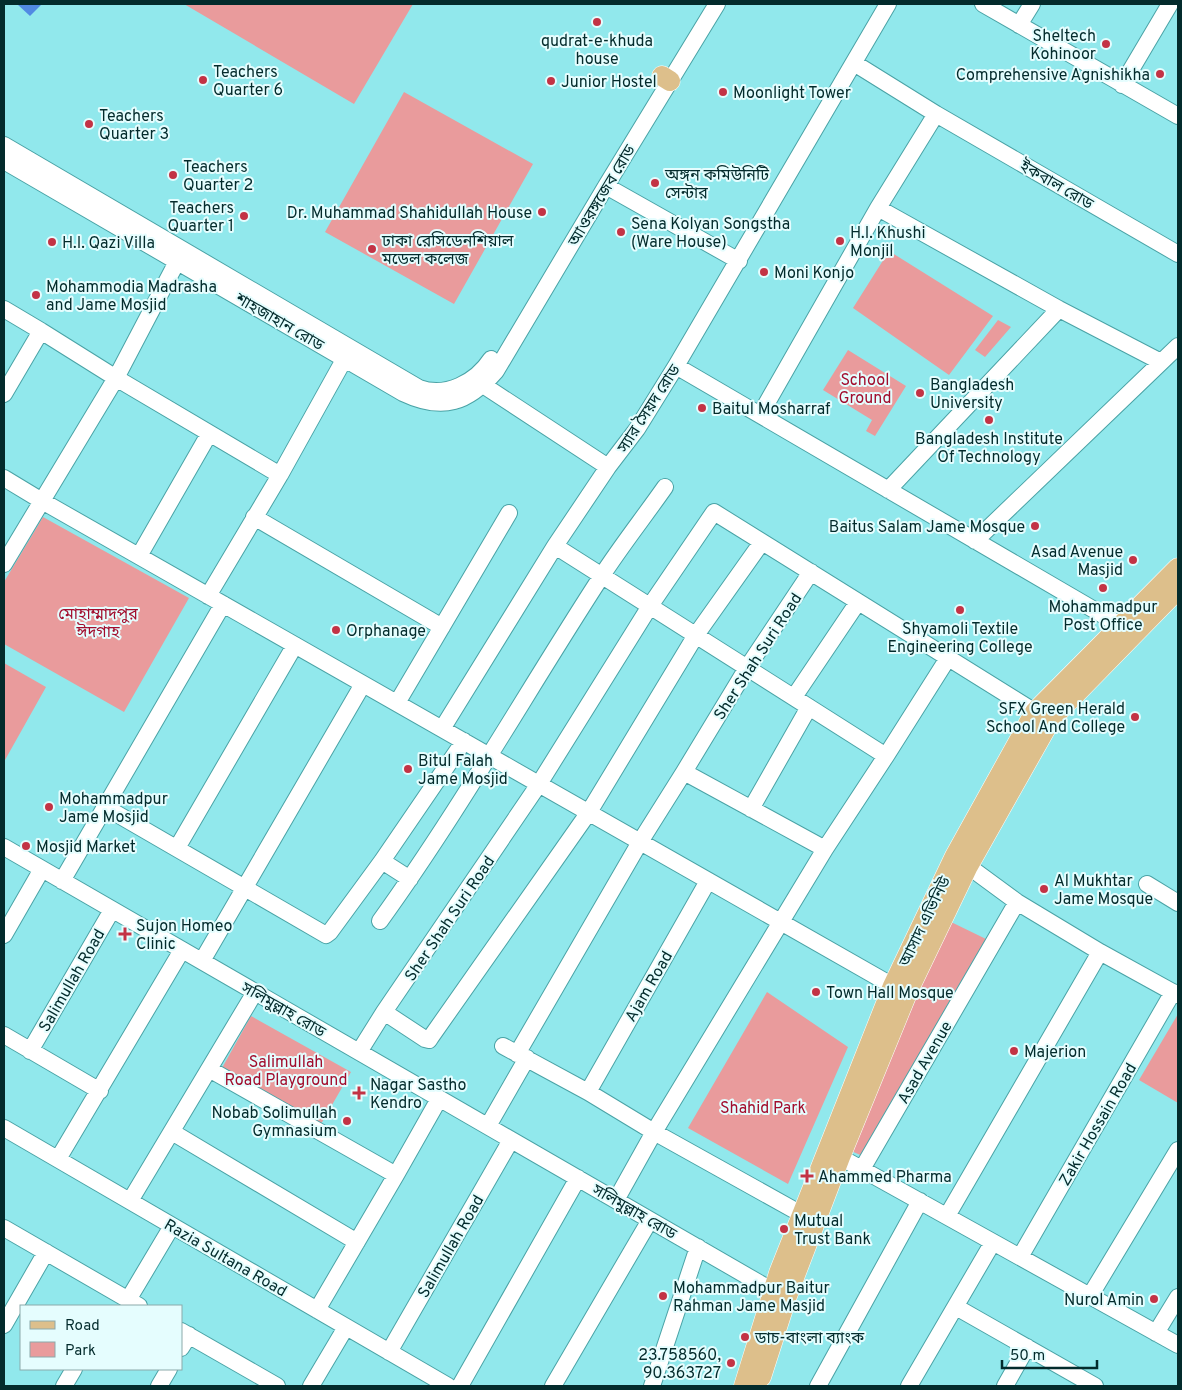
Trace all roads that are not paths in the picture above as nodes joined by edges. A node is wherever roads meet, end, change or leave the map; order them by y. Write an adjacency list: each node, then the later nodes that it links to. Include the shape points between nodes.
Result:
1 (706, 4): 9 (street, আওরঙ্গজেব রোড)
2 (717, 4): 9 (street, আওরঙ্গজেব রোড)
3 (888, 4): 8 (street, স্যার সৈয়দ রোড)
4 (983, 4): 7 (street)
5 (1032, 4): 7 (street)
6 (1170, 4): 10 (street)
7 (1020, 25): 10 (street)
8 (854, 63): 11 (street, ইকবাল রোড); 19 (street, স্যার সৈয়দ রোড)
9 (666, 78): 15 (street, আওরঙ্গজেব রোড); 28 (street, আওরঙ্গজেব রোড)
10 (1122, 85): 12 (street)
11 (936, 114): 16 (street); 17 (street, ইকবাল রোড)
12 (1178, 116)
13 (4, 145): 18 (street, শাহজাহান রোড)
14 (4, 161): 18 (street, শাহজাহান রোড)
15 (606, 186): 19 (street); 28 (street, আওরঙ্গজেব রোড, via 496,371)
16 (878, 208): 21 (street); 30 (street)
17 (1178, 254)
18 (180, 256): 24 (street, শাহজাহান রোড); 27 (street); 28 (street, শাহজাহান রোড, via 419,388 430,392 451,390)
19 (738, 261): 26 (street, স্যার সৈয়দ রোড)
20 (4, 309): 22 (street)
21 (1058, 309): 25 (street); 36 (street)
22 (41, 331): 27 (street); 29 (street)
23 (1178, 346): 25 (street)
24 (345, 358): 28 (street, শাহজাহান রোড, via 403,393 426,402 454,402 472,393); 33 (street)
25 (1161, 362): 40 (street)
26 (676, 366): 30 (street); 32 (street, স্যার সৈয়দ রোড, via 637,429)
27 (116, 378): 31 (street); 37 (street)
28 (479, 381): 32 (street, স্যার সৈয়দ রোড)
29 (4, 394)
30 (760, 415): 36 (street)
31 (210, 434): 33 (street); 43 (street)
32 (608, 467): 42 (street)
33 (280, 474): 39 (street)
34 (4, 478): 37 (street)
35 (664, 486): 47 (street)
36 (888, 490): 40 (street)
37 (42, 501): 43 (street); 44 (street)
38 (509, 513): 54 (street)
39 (254, 517): 49 (street); 54 (street)
40 (975, 541): 53 (street)
41 (762, 542): 46 (street); 52 (street, Sher Shah Suri Road, via 714,512); 55 (street)
42 (555, 546): 47 (street); 64 (street)
43 (139, 556): 49 (street)
44 (4, 564)
45 (1178, 568): 53 (main road, আসাদ এভিনিউ)
46 (811, 572): 50 (street); 58 (street, Sher Shah Suri Road)
47 (602, 576): 52 (street); 66 (street)
48 (1178, 589): 78 (main road, আসাদ এভিনিউ, via 1051,719)
49 (208, 596): 51 (street)
50 (858, 602): 57 (street); 60 (street)
51 (223, 604): 56 (street); 70 (street)
52 (650, 606): 55 (street); 69 (street, Sher Shah Suri Road)
53 (1120, 625): 63 (main road, আসাদ এভিনিউ)
54 (442, 627): 61 (street)
55 (696, 635): 58 (street); 72 (street)
56 (295, 645): 59 (street); 75 (street)
57 (948, 658): 63 (street); 67 (street)
58 (747, 668): 60 (street); 68 (street, Sher Shah Suri Road)
59 (364, 684): 61 (street); 84 (street)
60 (794, 697): 62 (street)
61 (397, 703): 64 (street)
62 (809, 707): 67 (street); 71 (street)
63 (1035, 712): 94 (main road, আসাদ এভিনিউ, via 955,856)
64 (442, 729): 65 (street)
65 (464, 741): 66 (street); 77 (street)
66 (489, 756): 69 (street); 80 (street)
67 (886, 756): 76 (street)
68 (684, 772): 71 (street); 73 (street, Sher Shah Suri Road)
69 (539, 784): 72 (street); 97 (street, Sher Shah Suri Road)
70 (105, 807): 75 (street); 81 (street)
71 (751, 809): 76 (street)
72 (589, 812): 73 (street); 97 (street, via 428,1040)
73 (640, 842): 82 (street); 101 (street, Sher Shah Suri Road)
74 (4, 847): 79 (street, সলিমুল্লাহ রোড)
75 (176, 848): 84 (street)
76 (824, 849): 89 (street)
77 (382, 861): 80 (street); 84 (street, via 326,935)
78 (968, 866): 85 (street, Zakir Hossain Road); 94 (main road, আসাদ এভিনিউ)
79 (42, 869): 81 (street, সলিমুল্লাহ রোড); 90 (street)
80 (410, 879): 88 (street)
81 (62, 881): 87 (street, সলিমুল্লাহ রোড)
82 (708, 881): 89 (street); 104 (street, Ajam Road)
83 (1147, 884): 86 (street)
84 (244, 888): 93 (street)
85 (1017, 902): 92 (street, Zakir Hossain Road); 114 (street, Asad Avenue)
86 (1178, 903)
87 (112, 910): 91 (street, সলিমুল্লাহ রোড); 99 (street, Salimullah Road)
88 (380, 921)
89 (780, 921): 94 (street); 109 (street)
90 (4, 935)
91 (182, 950): 93 (street, সলিমুল্লাহ রোড); 103 (street)
92 (1100, 952): 96 (street, Zakir Hossain Road); 121 (street)
93 (202, 961): 95 (street, সলিমুল্লাহ রোড)
94 (900, 989): 112 (main road, আসাদ এভিনিউ); 120 (main road, আসাদ এভিনিউ)
95 (255, 992): 100 (street, সলিমুল্লাহ রোড); 102 (street)
96 (1176, 993): 129 (street, Zakir Hossain Road)
97 (384, 1012): 100 (street, Sher Shah Suri Road)
98 (4, 1035): 99 (street, Salimullah Road)
99 (30, 1050): 103 (street, Salimullah Road)
100 (359, 1052): 105 (street, সলিমুল্লাহ রোড)
101 (516, 1053): 104 (street); 106 (street, Sher Shah Suri Road)
102 (210, 1069): 108 (street); 115 (street)
103 (100, 1091): 113 (street)
104 (588, 1092): 109 (street)
105 (439, 1099): 106 (street, সলিমুল্লাহ রোড); 115 (street)
106 (488, 1126): 110 (street, সলিমুল্লাহ রোড)
107 (4, 1128): 113 (street, Razia Sultana Road)
108 (172, 1132): 118 (street); 125 (street)
109 (654, 1132): 117 (street); 120 (street)
110 (511, 1140): 116 (street, সলিমুল্লাহ রোড); 142 (street, Salimullah Road)
111 (1178, 1150): 131 (street)
112 (840, 1157): 114 (street); 130 (main road, আসাদ এভিনিউ)
113 (58, 1159): 118 (street, Razia Sultana Road)
114 (862, 1169): 119 (street)
115 (396, 1175): 125 (street)
116 (578, 1178): 117 (street, সলিমুল্লাহ রোড); 151 (street)
117 (616, 1200): 122 (street, সলিমুল্লাহ রোড)
118 (130, 1201): 123 (street, Razia Sultana Road)
119 (920, 1201): 121 (street); 156 (street)
120 (803, 1215): 130 (main road, আসাদ এভিনিউ)
121 (947, 1216): 126 (street)
122 (650, 1220): 127 (street, সলিমুল্লাহ রোড); 152 (street)
123 (172, 1226): 133 (street); 135 (street, Razia Sultana Road)
124 (4, 1228): 128 (street)
125 (357, 1242): 135 (street)
126 (993, 1242): 129 (street); 134 (street)
127 (698, 1248): 130 (street, সলিমুল্লাহ রোড); 153 (street)
128 (46, 1252): 133 (street); 136 (street)
129 (1020, 1257): 131 (street)
130 (780, 1293): 154 (main road, আসাদ এভিনিউ); 155 (main road, আসাদ এভিনিউ)
131 (1090, 1296): 138 (street)
132 (1178, 1297): 138 (street)
133 (123, 1301)
134 (956, 1307): 141 (street); 157 (street)
135 (317, 1310): 137 (street, Razia Sultana Road)
136 (4, 1325)
137 (346, 1327): 142 (street, Razia Sultana Road); 149 (street)
138 (1156, 1333): 140 (street)
139 (184, 1338): 145 (street)
140 (1178, 1345)
141 (1027, 1347): 158 (street); 159 (street)
142 (390, 1352): 150 (street, Razia Sultana Road)
143 (73, 1370): 146 (street)
144 (168, 1370): 147 (street)
145 (259, 1382): 148 (street)
146 (64, 1386)
147 (158, 1386)
148 (277, 1386)
149 (311, 1386)
150 (448, 1386)
151 (460, 1386)
152 (553, 1386)
153 (652, 1386)
154 (744, 1386)
155 (758, 1386)
156 (818, 1386)
157 (909, 1386)
158 (1005, 1386)
159 (1095, 1386)

